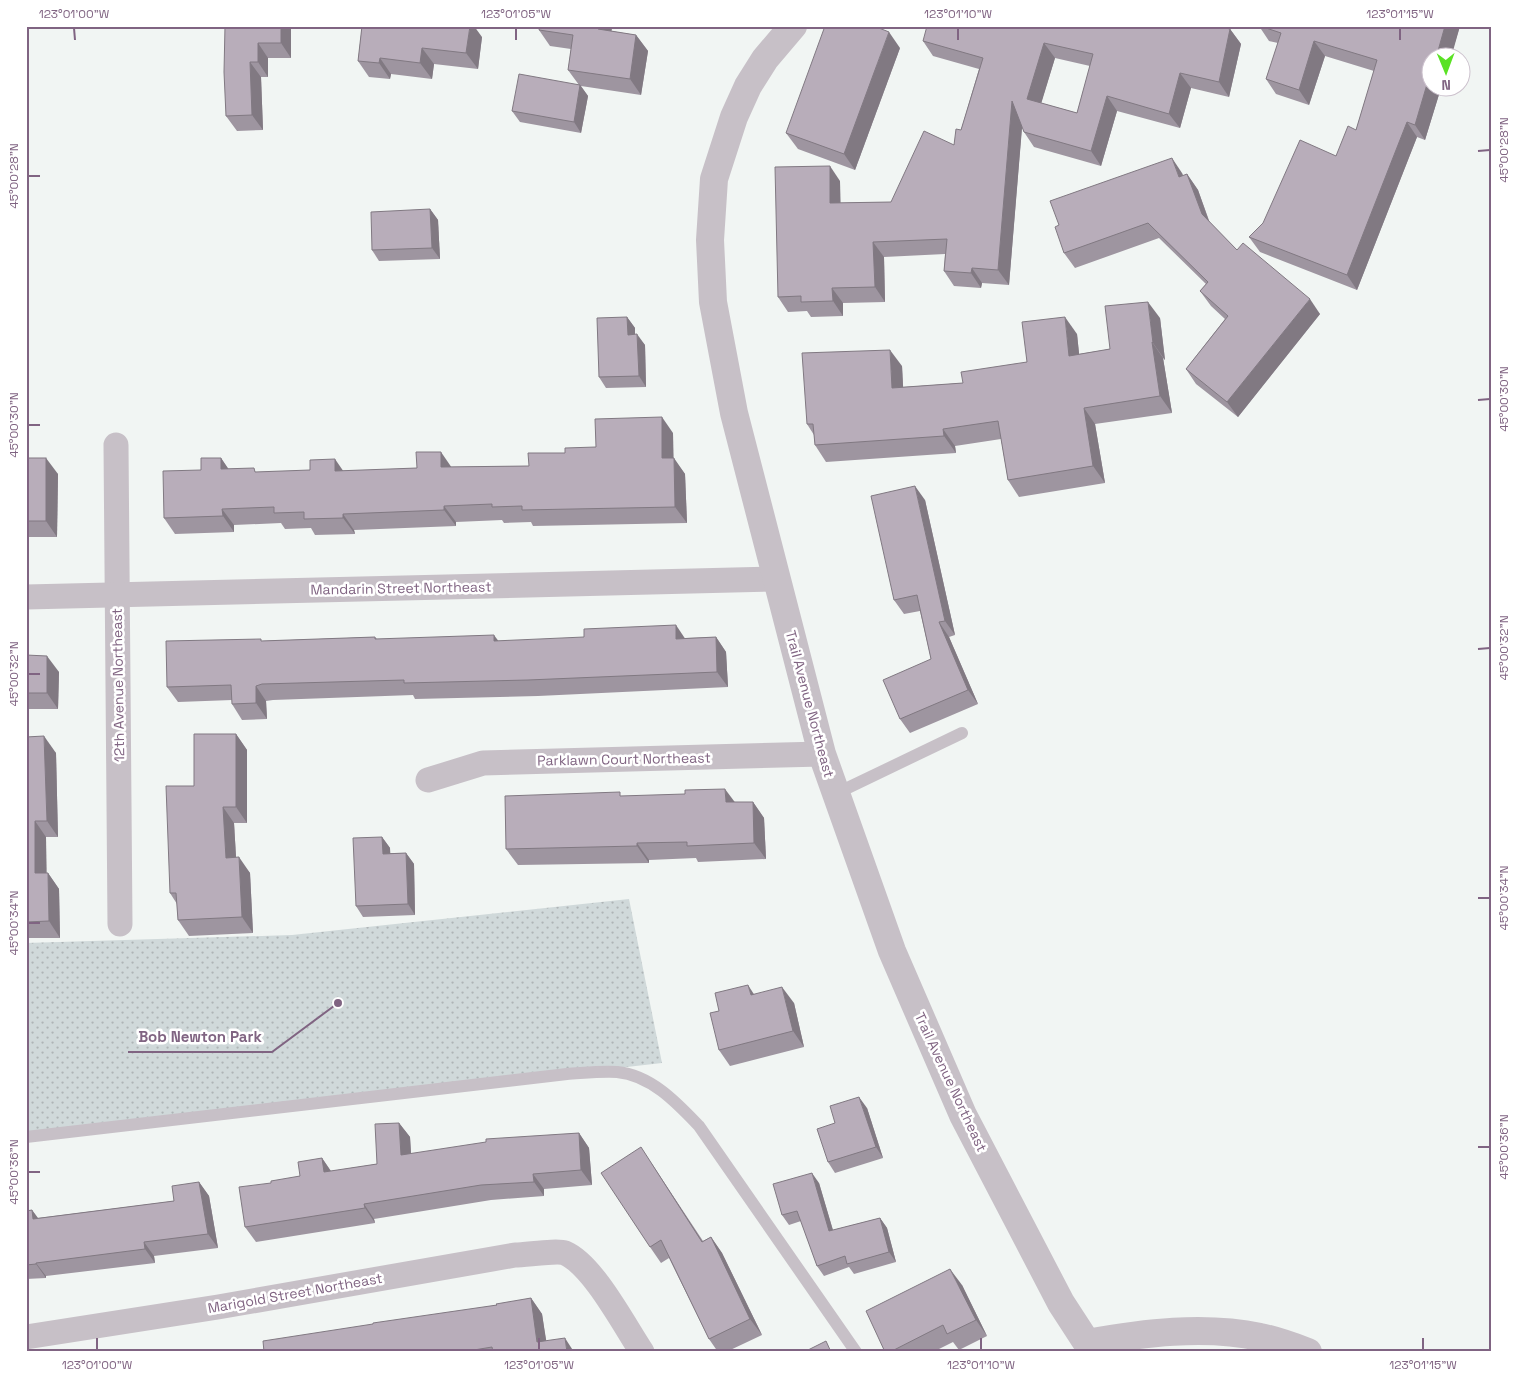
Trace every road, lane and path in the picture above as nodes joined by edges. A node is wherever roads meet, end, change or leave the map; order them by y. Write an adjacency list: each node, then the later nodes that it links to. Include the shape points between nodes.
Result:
1 (793, 26): 3 (street, Trail Avenue Northeast, via 748,86 734,117 714,179 710,240 713,302 719,341)
2 (116, 445): 4 (street, 12th Avenue Northeast)
3 (776, 578): 4 (street, Mandarin Street Northeast); 7 (street, Trail Avenue Northeast)
4 (117, 594): 5 (street, Mandarin Street Northeast); 10 (street, 12th Avenue Northeast)
5 (26, 597)
6 (962, 733): 9 (lane)
7 (822, 754): 8 (street, Parklawn Court Northeast, via 483,763); 9 (street, Trail Avenue Northeast)
8 (428, 780)
9 (835, 794): 13 (street, Trail Avenue Northeast, via 892,951 963,1115)
10 (120, 924)
11 (26, 1137): 15 (lane, via 567,1074 618,1072 640,1078 678,1104 699,1126)
12 (26, 1337): 14 (street, Marigold Street Northeast, via 515,1255 563,1253 593,1276)
13 (1085, 1349): 16 (street, via 1123,1336 1209,1331 1260,1336)
14 (642, 1352)
15 (856, 1352)
16 (1308, 1352)

